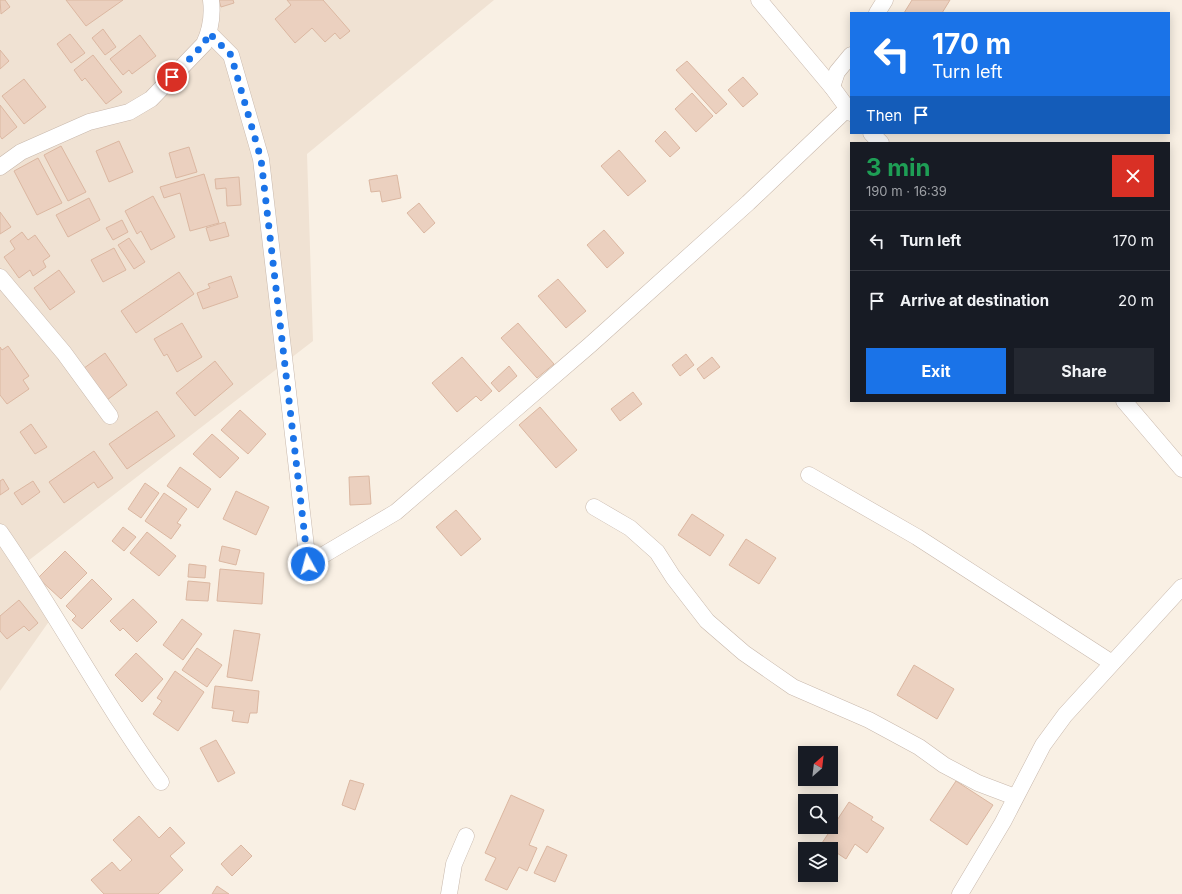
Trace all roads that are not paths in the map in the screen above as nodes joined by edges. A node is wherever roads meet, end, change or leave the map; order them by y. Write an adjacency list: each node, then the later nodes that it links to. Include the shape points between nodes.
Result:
1 (211, 0): 5 (street, via 213,15)
2 (759, 0): 7 (street)
3 (885, 0): 4 (street)
4 (878, 12)
5 (209, 33): 8 (street, via 231,55 261,159 308,564 396,512 513,413); 11 (street, via 204,44 151,99 129,112 89,122 21,152)
6 (850, 56): 7 (street, via 837,72)
7 (832, 87): 8 (street)
8 (849, 111)
9 (872, 134): 10 (street)
10 (880, 142)
11 (0, 168)
12 (0, 277): 14 (street, via 64,353)
13 (1125, 402): 15 (street)
14 (110, 416)
15 (1182, 469)
16 (809, 475): 20 (street, via 917,538)
17 (594, 506): 22 (street, via 630,528 657,552 707,621 744,653 793,687 869,720 919,747 944,765)
18 (0, 532): 21 (street, via 141,754)
19 (1182, 586): 20 (street)
20 (1112, 663): 22 (street, via 1065,715 1043,745)
21 (162, 782)
22 (1015, 798): 25 (street)
23 (466, 836): 24 (street, via 454,864)
24 (449, 894)
25 (960, 894)

